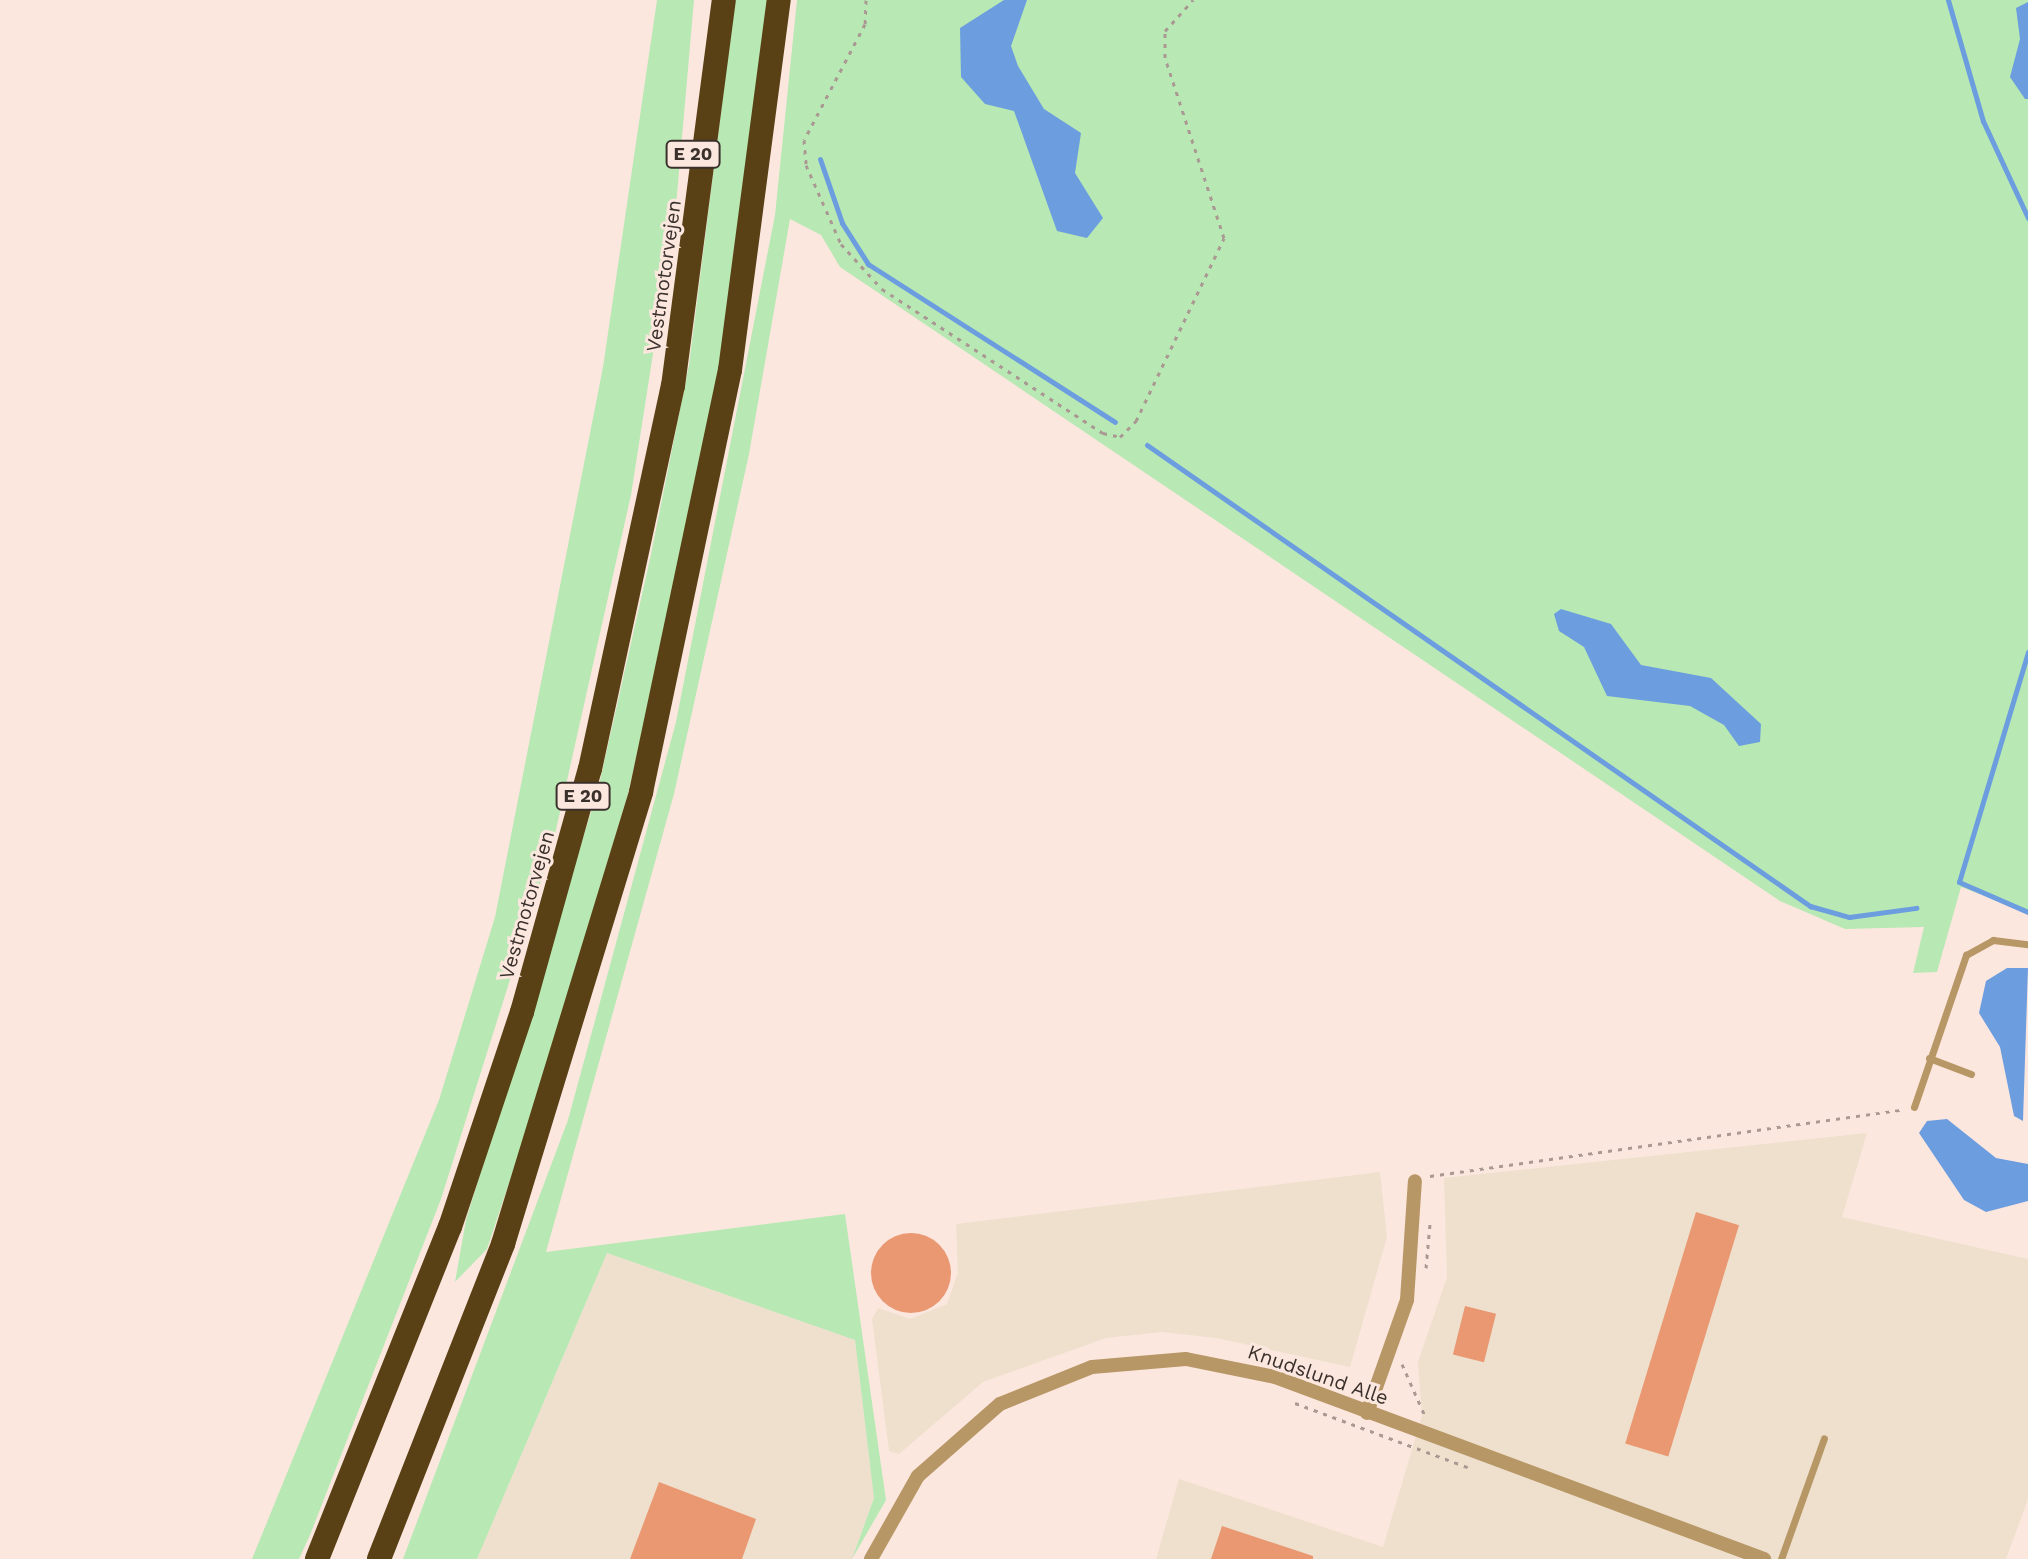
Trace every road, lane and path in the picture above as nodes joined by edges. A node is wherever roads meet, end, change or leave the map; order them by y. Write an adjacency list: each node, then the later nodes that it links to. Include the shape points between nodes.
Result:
1 (708, 0): 6 (highway, E 20)
2 (724, 0): 6 (highway, Vestmotorvejen / E 20)
3 (779, 0): 22 (highway, E 20, via 730,370 641,792 503,1244)
4 (866, 0): 5 (path, via 865,24 804,140 806,165 841,244 882,289 1103,433 1120,437 1136,421 1224,238 1165,58 1165,31)
5 (1193, 0)
6 (686, 308): 21 (highway, Vestmotorvejen / E 20, via 633,585 522,1012 450,1227)
7 (2028, 944): 8 (lane, via 1993,940 1966,955)
8 (1929, 1058): 9 (lane); 10 (lane)
9 (1971, 1074)
10 (1914, 1107): 11 (path, via 1753,1136 1432,1172)
11 (1415, 1181): 16 (street, via 1407,1300)
12 (1429, 1212): 13 (path)
13 (1425, 1278)
14 (1402, 1356): 17 (path, via 1425,1416)
15 (1284, 1398): 19 (path)
16 (1367, 1413): 17 (street, Knudslund Alle); 23 (street, Knudslund Alle, via 1238,1368 1186,1359 1092,1367 1045,1381 961,1432 918,1476)
17 (1422, 1433): 19 (path); 24 (street, Knudslund Alle)
18 (1824, 1438): 25 (lane)
19 (1415, 1451): 20 (path)
20 (1488, 1473)
21 (317, 1559)
22 (379, 1559)
23 (871, 1559)
24 (1764, 1559)
25 (1781, 1559)

